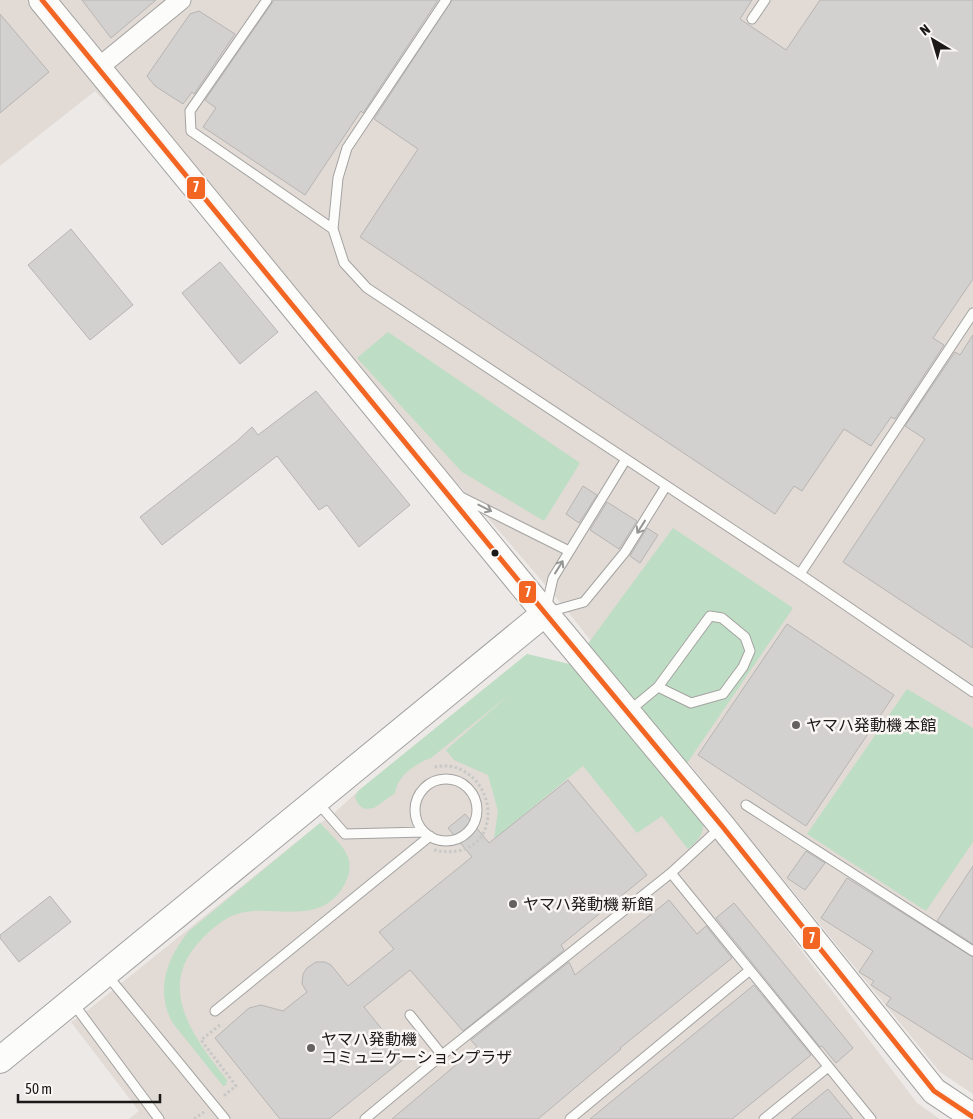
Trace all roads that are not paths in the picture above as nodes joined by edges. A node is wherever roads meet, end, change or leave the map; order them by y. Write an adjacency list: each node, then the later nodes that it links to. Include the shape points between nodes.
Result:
1 (42, 0): 7 (street)
2 (181, 0): 7 (street)
3 (267, 0): 8 (lane, via 190,111 191,131)
4 (446, 0): 8 (lane, via 347,148 338,178)
5 (764, 0): 6 (lane)
6 (752, 19)
7 (98, 68): 11 (street)
8 (333, 229): 10 (lane, via 344,263 367,288)
9 (973, 313): 14 (lane)
10 (626, 459): 12 (lane); 13 (lane)
11 (441, 486): 13 (lane, one-way to 13); 15 (street)
12 (666, 486): 14 (lane); 15 (lane, one-way to 15, via 625,552 584,602)
13 (569, 551): 15 (lane, one-way to 13, via 553,578)
14 (800, 574): 17 (lane)
15 (545, 613): 18 (street); 19 (street)
16 (658, 687): 16 (lane, via 710,616 722,618 745,637 750,651 743,667 723,694 691,704); 18 (lane)
17 (973, 692)
18 (627, 713): 21 (street)
19 (316, 801): 22 (lane, via 345,834); 26 (street)
20 (746, 805): 24 (lane)
21 (722, 826): 23 (lane); 33 (street, via 934,1091)
22 (427, 834): 22 (lane, via 416,817 416,801 424,787 438,779 446,779 468,788 476,802 476,818 468,832 454,840 437,840); 28 (lane)
23 (671, 872): 25 (lane); 30 (lane)
24 (973, 951)
25 (750, 970): 32 (lane); 37 (lane)
26 (106, 972): 27 (street); 35 (lane)
27 (71, 1001): 31 (street); 34 (lane)
28 (215, 1011)
29 (410, 1015): 30 (lane)
30 (442, 1055): 36 (lane)
31 (0, 1060)
32 (828, 1067): 38 (lane); 39 (lane)
33 (973, 1117)
34 (159, 1119)
35 (226, 1119)
36 (365, 1119)
37 (570, 1119)
38 (764, 1119)
39 (871, 1119)

